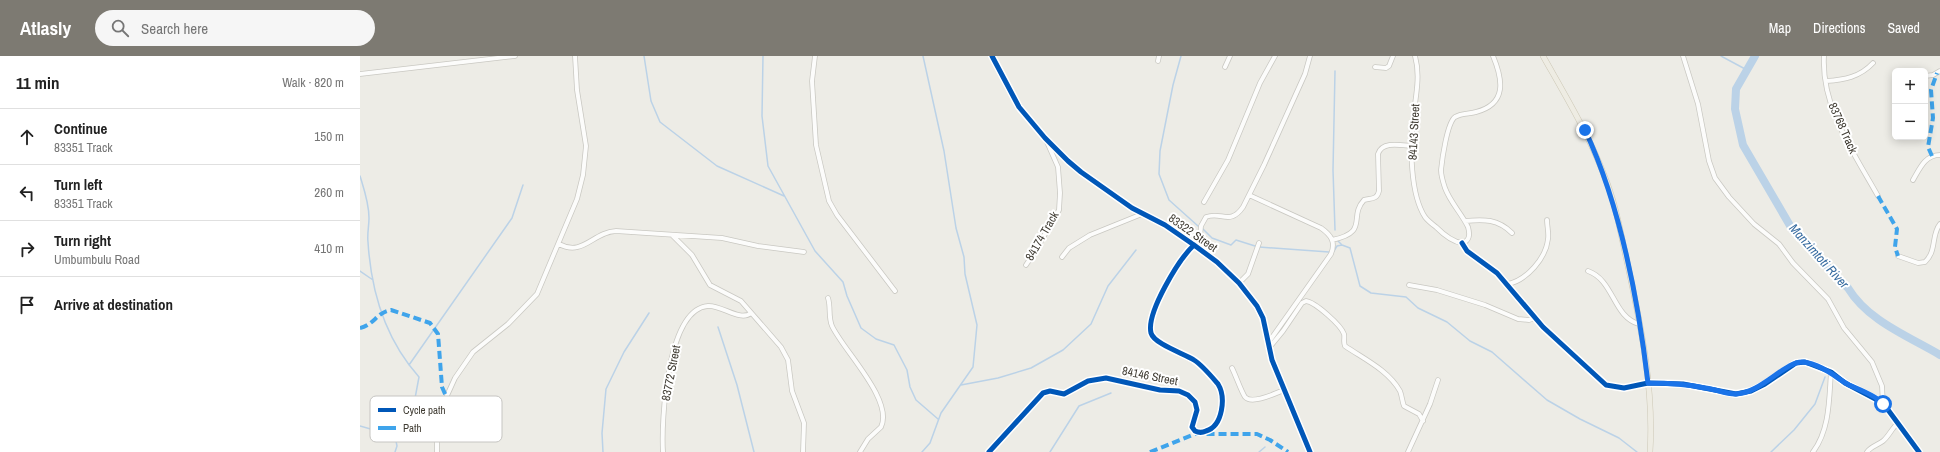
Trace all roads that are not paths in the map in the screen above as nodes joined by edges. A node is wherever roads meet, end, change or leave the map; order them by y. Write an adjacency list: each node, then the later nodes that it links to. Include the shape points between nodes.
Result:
1 (515, 56): 18 (street)
2 (575, 56): 37 (street, via 586,155 576,200)
3 (815, 56): 48 (street, via 812,85 816,145 829,201)
4 (992, 56): 21 (street, 83322 Street, via 1019,107)
5 (1230, 56): 15 (street)
6 (1275, 56): 27 (street, via 1260,83 1228,160)
7 (1310, 56): 25 (street, via 1305,74)
8 (1393, 56): 16 (street, via 1386,68)
9 (1415, 56): 22 (street, 84143 Street, via 1418,71)
10 (1493, 56): 30 (street, via 1501,79 1500,93 1486,108 1458,115 1453,119 1441,169 1445,189)
11 (1543, 56): 52 (main road, via 1585,130 1607,182)
12 (1683, 56): 60 (street, via 1698,104 1709,161 1716,178 1729,197 1754,224 1779,244 1793,263 1828,299 1844,328 1875,368 1882,386)
13 (1824, 56): 20 (street, 83768 Track)
14 (1873, 63): 20 (street, via 1848,79)
15 (1226, 67)
16 (1375, 67)
17 (1940, 71): 19 (street)
18 (360, 74)
19 (1928, 76)
20 (1826, 81): 26 (street, 83768 Track, via 1830,100 1844,137)
21 (1045, 138): 28 (street, 83322 Street, via 1081,172); 43 (street, 84174 Track, via 1058,167 1060,204 1057,214)
22 (1411, 146): 34 (street, via 1387,145 1380,149 1378,195 1363,201 1357,223 1351,233); 36 (street, 84143 Street, via 1415,184 1425,217 1439,231)
23 (1940, 155): 24 (street, via 1926,159)
24 (1913, 180)
25 (1249, 195): 34 (street, via 1321,228); 39 (street, via 1235,215 1225,218 1209,216 1204,219)
26 (1878, 196)
27 (1204, 202)
28 (1142, 214): 38 (street, 83322 Street, via 1165,225); 42 (street, via 1081,240 1069,248)
29 (1546, 220): 46 (street, via 1548,239 1544,252 1526,277)
30 (1465, 221): 32 (street, via 1495,221); 36 (street, via 1470,233 1468,239)
31 (1940, 224): 41 (street, via 1935,230 1933,252 1925,262 1918,263)
32 (1512, 233)
33 (672, 235): 37 (street, via 609,231 580,248 570,249); 40 (street, via 722,238); 50 (street, via 692,255 710,285 738,299)
34 (1332, 240): 53 (street, via 1331,254)
35 (1259, 243): 45 (street, via 1248,274)
36 (1462, 243): 46 (street, 84143 Street, via 1467,251 1498,273)
37 (559, 244): 59 (street, via 538,294 508,324 476,349 461,368)
38 (1194, 245): 39 (street, 83322 Street); 66 (street, 84146 Street, via 1178,263 1165,286 1152,322 1151,335 1157,341 1195,360 1217,384 1220,391 1221,414 1216,426 1205,432 1195,431 1193,423 1196,404 1184,393 1149,388 1114,378 1098,379 1088,381 1064,394 1043,392)
39 (1199, 248): 45 (street, 83322 Street)
40 (804, 252)
41 (1898, 256)
42 (1062, 257)
43 (1026, 264)
44 (1588, 271): 52 (street, via 1596,275 1607,287 1625,316)
45 (1239, 283): 53 (street, 83322 Street, via 1263,318)
46 (1508, 284): 51 (street, 84143 Street)
47 (1409, 285): 51 (street, via 1438,290 1518,319)
48 (895, 291)
49 (828, 298): 65 (street, via 831,325 880,400 883,412 881,426)
50 (752, 313): 63 (street, 83772 Street, via 741,316 719,307 698,308 683,327 672,355 665,393); 64 (street, via 786,355 792,391 804,423)
51 (1535, 318): 57 (street, 84143 Street, via 1602,382 1624,388)
52 (1639, 324): 57 (main road)
53 (1269, 345): 58 (street, 83322 Street); 61 (street, via 1283,331 1302,303 1312,302 1343,332 1344,346 1364,357 1381,371 1399,390 1404,406 1419,414)
54 (1232, 368): 58 (street, via 1244,396 1249,400)
55 (1831, 372): 57 (street, 84143 Street, via 1805,362 1796,363 1765,384 1751,391 1736,394 1683,384); 60 (street, 84143 Street); 70 (street, via 1826,423 1822,437)
56 (1438, 380): 61 (street)
57 (1648, 383): 69 (main road)
58 (1284, 390): 67 (street, 83322 Street)
59 (446, 396)
60 (1883, 404): 62 (street, 84143 Street)
61 (1422, 421): 68 (street)
62 (1898, 423): 71 (street, via 1885,440); 72 (street, 84143 Street)
63 (663, 452)
64 (803, 452)
65 (860, 452)
66 (989, 452)
67 (1310, 452)
68 (1408, 452)
69 (1650, 452)
70 (1813, 452)
71 (1867, 452)
72 (1919, 452)

